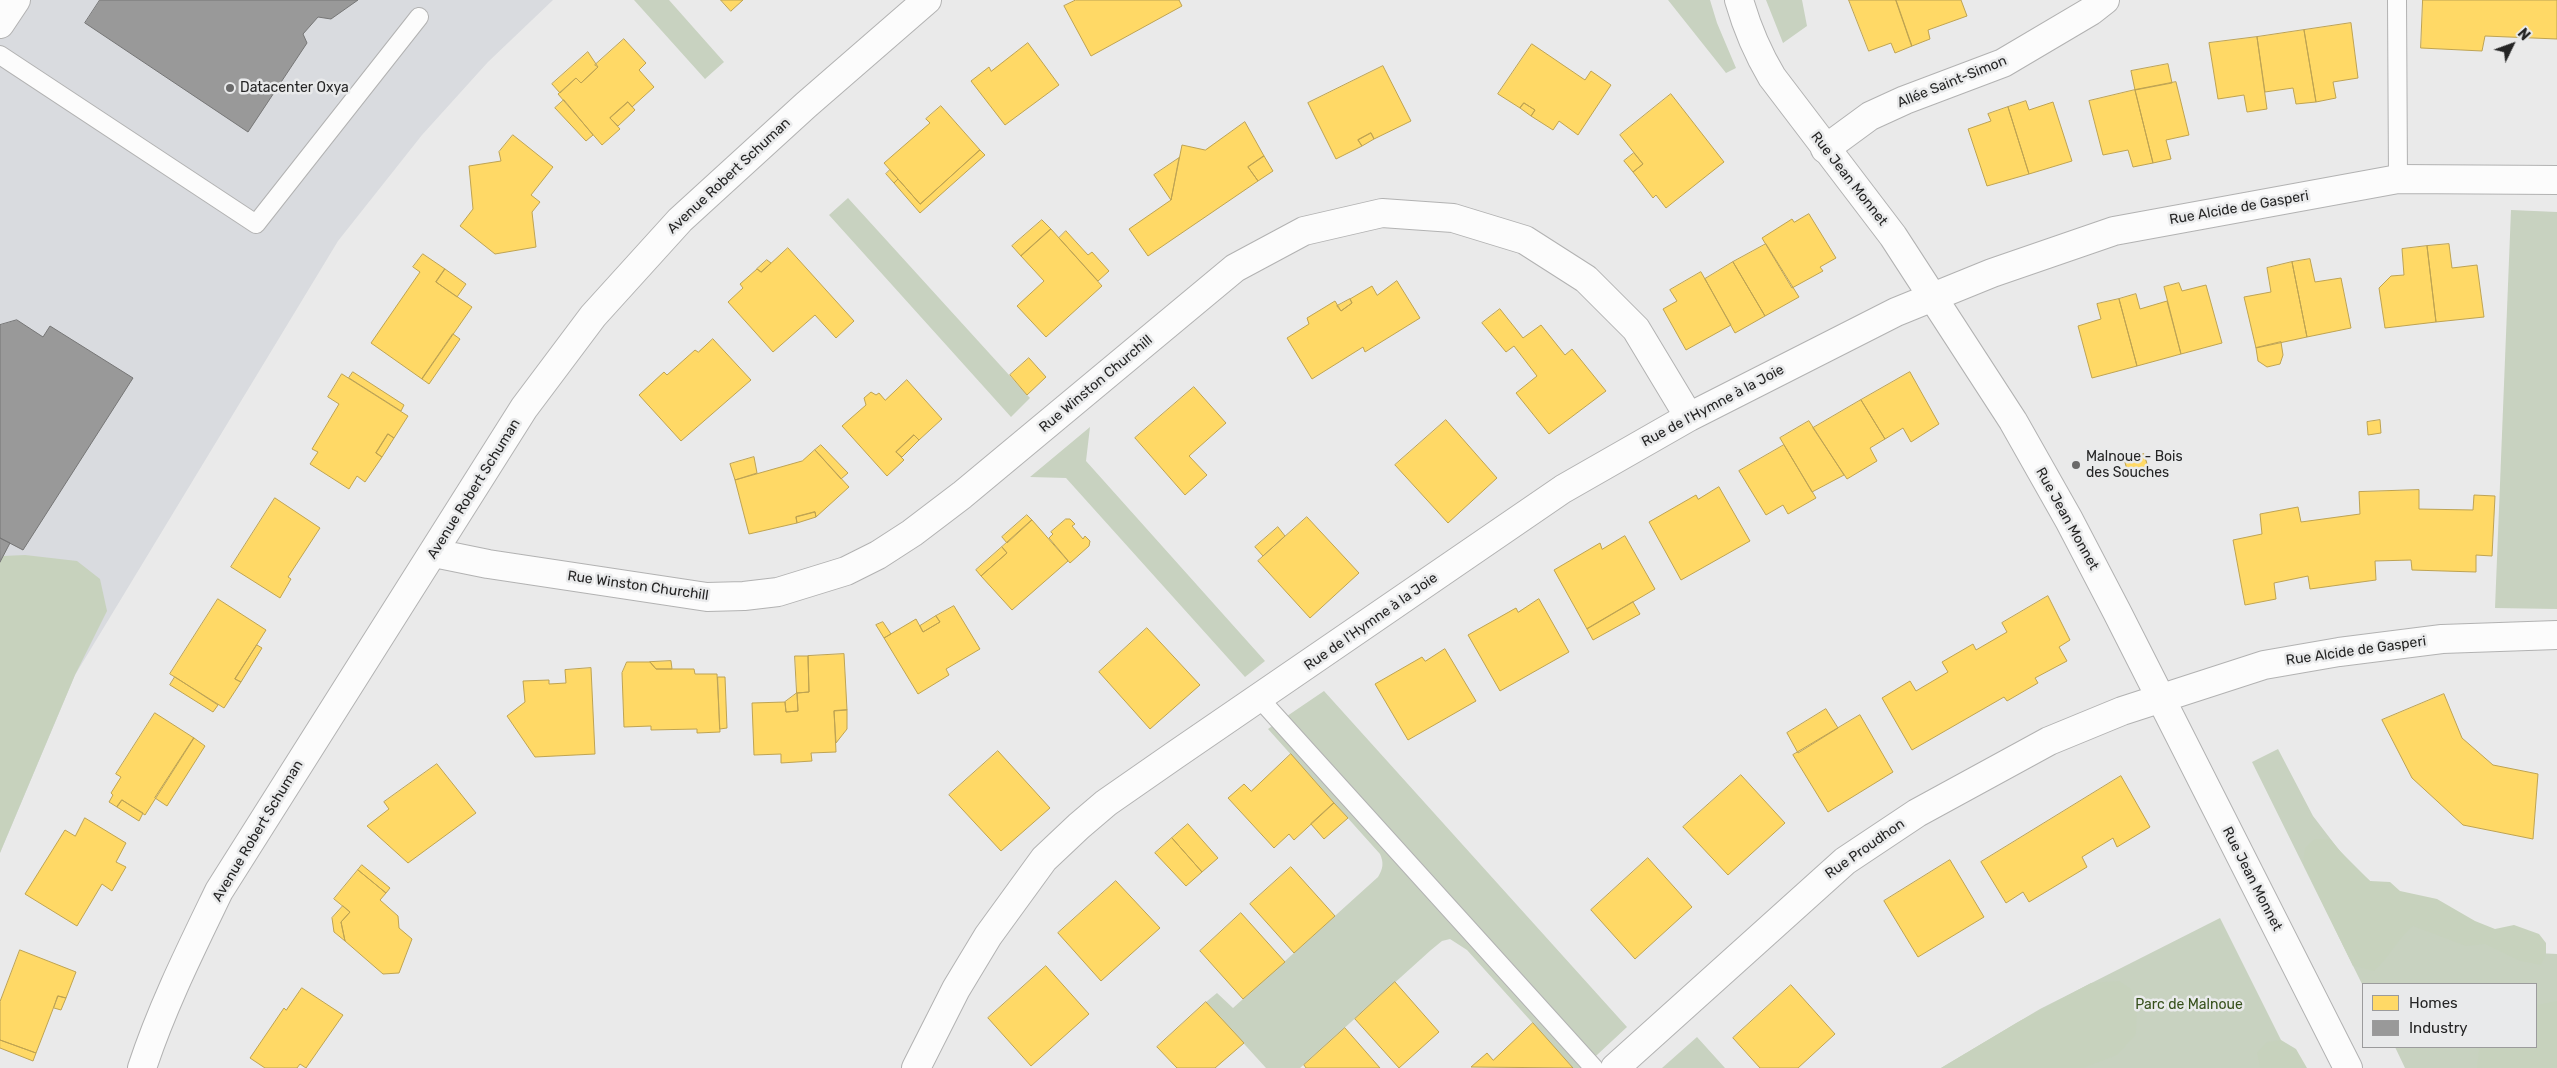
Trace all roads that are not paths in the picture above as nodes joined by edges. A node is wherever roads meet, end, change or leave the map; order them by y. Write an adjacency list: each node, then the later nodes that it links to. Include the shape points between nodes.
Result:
1 (16, 0): 7 (street)
2 (927, 0): 14 (street, Avenue Robert Schuman, via 813,98 680,220 620,285 524,408)
3 (1739, 0): 9 (street, Rue Jean Monnet, via 1747,27 1772,77)
4 (2105, 0): 9 (street, Allée Saint-Simon, via 2004,63 1870,116)
5 (2397, 0): 10 (lane)
6 (419, 17): 8 (lane, via 256,224)
7 (0, 24)
8 (0, 55)
9 (1825, 149): 12 (street, Rue Jean Monnet, via 1893,236)
10 (2398, 179): 11 (street, Rue Alcide de Gasperi); 12 (street, Rue Alcide de Gasperi, via 2114,231)
11 (2557, 180)
12 (1932, 296): 13 (street, Rue de l'Hymne à la Joie, via 1886,316); 17 (street, Rue Jean Monnet, via 2013,421 2069,520)
13 (1689, 417): 14 (street, Rue Winston Churchill, via 1636,329 1586,279 1525,240 1453,218 1382,213 1304,231 1235,268 962,495 912,533 846,571 778,592 707,597); 16 (street, Rue de l'Hymne à la Joie, via 1564,489)
14 (434, 553): 18 (street, Avenue Robert Schuman, via 220,891 181,968)
15 (2557, 635): 17 (street, Rue Alcide de Gasperi, via 2442,639 2340,652 2264,665)
16 (1259, 698): 19 (street, Rue de l'Hymne à la Joie, via 1106,803 1044,860 988,936 956,989); 20 (lane)
17 (2161, 698): 21 (street, Rue Proudhon, via 2091,722 2049,741 1879,836 1822,879); 22 (street, Rue Jean Monnet)
18 (142, 1068)
19 (916, 1068)
20 (1594, 1068)
21 (1615, 1068)
22 (2348, 1068)

